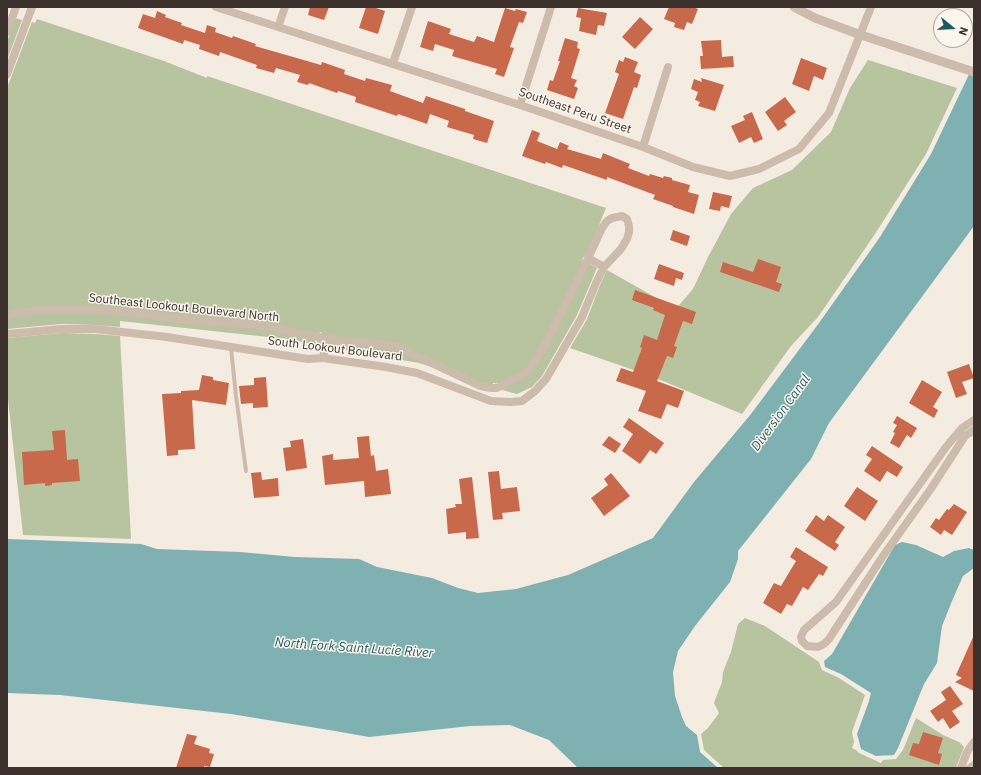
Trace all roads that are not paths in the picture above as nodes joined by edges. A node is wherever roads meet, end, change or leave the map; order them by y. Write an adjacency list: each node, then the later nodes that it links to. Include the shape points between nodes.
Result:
1 (16, 7): 10 (street)
2 (32, 7): 15 (street)
3 (216, 7): 9 (street, Southeast Peru Street)
4 (285, 7): 9 (street)
5 (412, 7): 12 (street)
6 (551, 7): 16 (street)
7 (794, 7): 11 (street)
8 (871, 7): 11 (street, Southeast Peru Street)
9 (278, 27): 12 (street, Southeast Peru Street)
10 (7, 32)
11 (860, 35): 14 (street); 17 (street, Southeast Peru Street, via 829,113 799,149 759,168 730,176 693,167)
12 (393, 63): 16 (street, Southeast Peru Street)
13 (668, 67): 17 (street)
14 (974, 72)
15 (7, 74)
16 (520, 105): 17 (street, Southeast Peru Street)
17 (643, 147)
18 (588, 258): 19 (street); 19 (street, via 607,221 622,216 627,219 629,226 627,239); 25 (street, via 530,370)
19 (604, 267): 26 (street, South Lookout Boulevard, via 582,317 546,379 522,401)
20 (7, 316): 22 (street, Southeast Lookout Boulevard North, via 40,310 108,310 256,325)
21 (7, 334): 23 (street, South Lookout Boulevard, via 95,329 167,336)
22 (319, 337): 24 (street, via 323,346); 25 (street, Southeast Lookout Boulevard North, via 384,344 398,348 480,386)
23 (231, 348): 24 (street, South Lookout Boulevard, via 308,359); 29 (lane)
24 (323, 358): 26 (street, South Lookout Boulevard, via 417,373 482,398)
25 (497, 388): 26 (street)
26 (497, 401)
27 (974, 420): 28 (street)
28 (968, 431): 30 (street, via 946,447); 31 (street)
29 (246, 471)
30 (901, 512): 31 (street); 32 (street)
31 (909, 518): 33 (street)
32 (856, 576): 33 (street); 33 (street, via 836,602 804,630 801,637 807,646 818,646 829,639)
33 (865, 583)
34 (974, 742): 36 (street)
35 (974, 765): 37 (street)
36 (961, 768)
37 (970, 768)

